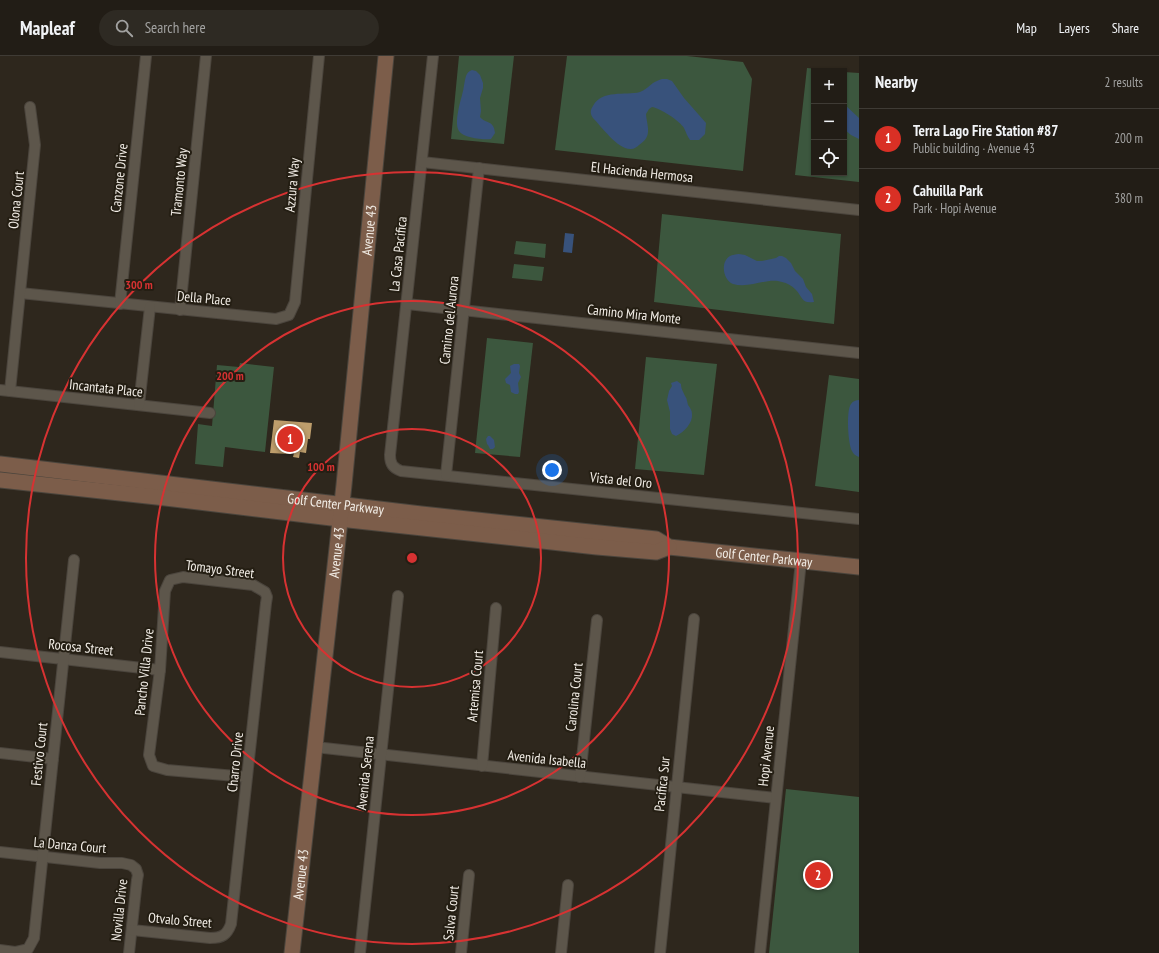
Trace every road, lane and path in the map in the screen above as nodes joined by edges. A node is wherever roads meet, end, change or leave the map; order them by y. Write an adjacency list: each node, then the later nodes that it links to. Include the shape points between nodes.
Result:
1 (146, 56): 11 (street, Canzone Drive)
2 (206, 56): 14 (street, Tramonto Way)
3 (319, 56): 16 (street, Azzura Way, via 295,302)
4 (386, 56): 25 (main road, Avenue 43)
5 (433, 56): 7 (street, La Casa Pacifica)
6 (30, 107): 10 (street, Olona Court, via 35,145)
7 (422, 162): 8 (street, El Hacienda Hermosa); 12 (street, La Casa Pacifica)
8 (479, 168): 9 (street, El Hacienda Hermosa); 15 (street, Camino del Aurora)
9 (859, 210)
10 (20, 294): 11 (street, Della Place); 18 (street, Olona Court)
11 (120, 304): 13 (street, Della Place)
12 (407, 304): 15 (street, Camino Mira Monte); 21 (street, La Casa Pacifica)
13 (150, 306): 14 (street, Della Place); 19 (street)
14 (180, 310): 16 (street, Della Place, via 276,318)
15 (464, 310): 17 (street, Camino Mira Monte); 23 (street, Camino del Aurora)
16 (289, 315)
17 (859, 353)
18 (5, 391): 19 (street, Incantata Place)
19 (140, 406): 20 (street, Incantata Place)
20 (210, 413)
21 (390, 455): 23 (street, Vista del Oro, via 390,461 396,469)
22 (0, 464): 25 (main road, Golf Center Parkway)
23 (446, 475): 26 (street, Vista del Oro)
24 (0, 480): 25 (main road, Golf Center Parkway, via 157,497)
25 (341, 512): 28 (main road, Golf Center Parkway, via 626,549 656,552 669,547); 39 (main road, Avenue 43)
26 (859, 519)
27 (74, 560): 37 (street, Festivo Court)
28 (801, 561): 29 (main road, Golf Center Parkway); 47 (street, Hopi Avenue)
29 (859, 567)
30 (170, 580): 31 (street, Tomayo Street, via 183,577 253,585); 38 (street, Pancho Villa Drive, via 165,591)
31 (266, 592): 44 (street, Charro Drive)
32 (398, 596): 41 (street, Avenida Serena)
33 (496, 608): 43 (street, Artemisa Court)
34 (694, 619): 46 (street, Pacifica Sur)
35 (597, 620): 45 (street, Carolina Court)
36 (0, 652): 37 (street, Rocosa Street)
37 (63, 659): 38 (street, Rocosa Street); 42 (street, Festivo Court)
38 (160, 670): 44 (street, Pancho Villa Drive, via 149,755 153,766 167,770)
39 (315, 747): 41 (street, Avenida Isabella); 57 (main road, Avenue 43)
40 (0, 753): 42 (street)
41 (381, 755): 43 (street, Avenida Isabella); 58 (street, Avenida Serena)
42 (53, 759): 49 (street, Festivo Court)
43 (482, 766): 45 (street, Avenida Isabella)
44 (247, 777): 54 (street, Charro Drive, via 231,924)
45 (580, 777): 46 (street, Avenida Isabella)
46 (676, 787): 47 (street, Avenida Isabella); 61 (street, Pacifica Sur)
47 (776, 798): 62 (street, Hopi Avenue)
48 (0, 852): 49 (street, La Danza Court)
49 (42, 857): 50 (street, La Danza Court, via 122,863); 55 (street, Festivo Court, via 34,938 28,949 15,952)
50 (136, 869): 53 (street, Novilla Drive, via 138,875)
51 (469, 876): 59 (street, Salva Court)
52 (568, 885): 60 (street)
53 (132, 930): 54 (street, Otvalo Street, via 210,938 219,938); 56 (street, Novilla Drive)
54 (226, 934)
55 (0, 950)
56 (129, 953)
57 (292, 953)
58 (360, 953)
59 (460, 953)
60 (561, 953)
61 (660, 953)
62 (760, 953)

